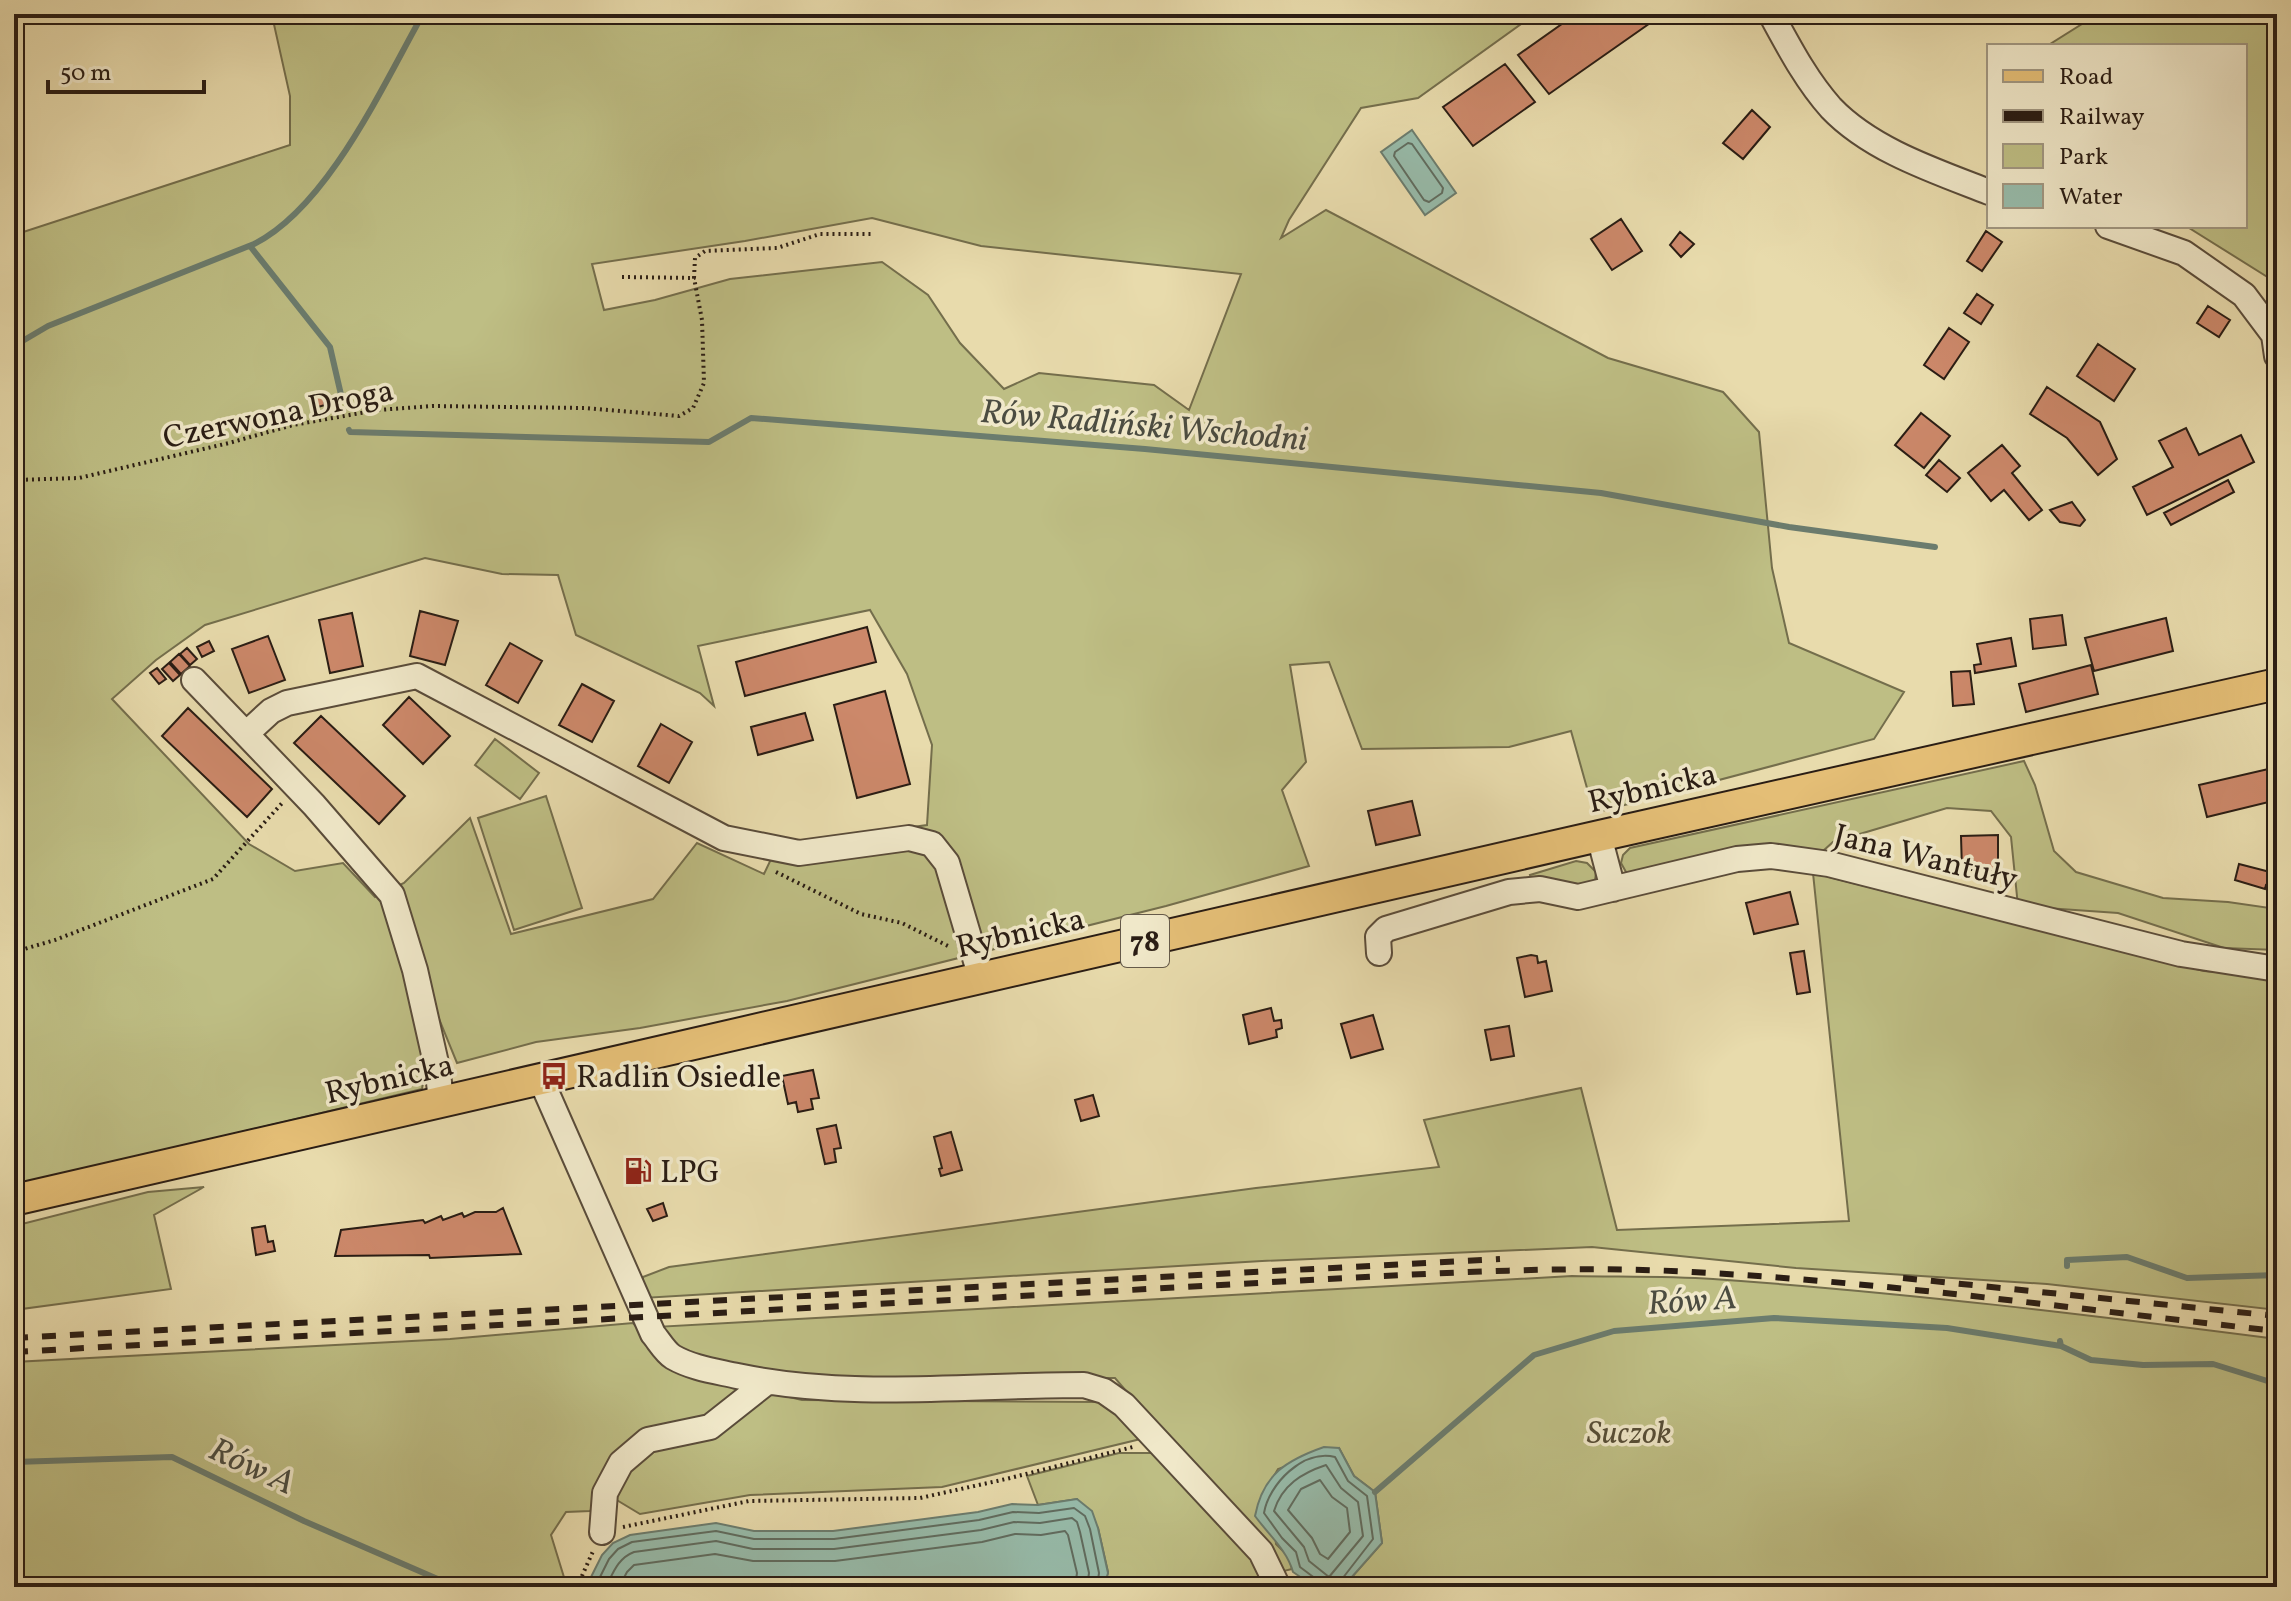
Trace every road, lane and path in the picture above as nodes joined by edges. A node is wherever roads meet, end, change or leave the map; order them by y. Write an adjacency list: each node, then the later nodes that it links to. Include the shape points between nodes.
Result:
1 (1771, 14): 2 (street, via 1799,66 1832,109 1872,141)
2 (1987, 191)
3 (2114, 228): 7 (street, via 2184,253 2244,295 2274,335)
4 (871, 234): 6 (path, via 820,234 777,248 705,251 695,258)
5 (622, 277): 6 (path)
6 (694, 278): 8 (path, Czerwona Droga, via 704,383 693,408 679,416 584,408 378,410 293,425 79,478)
7 (2277, 356)
8 (14, 480)
9 (194, 680): 11 (street)
10 (2277, 684): 13 (main road, Rybnicka / 78)
11 (246, 734): 12 (street); 20 (street, via 287,703 417,676 724,838 799,853 909,838 932,844 947,863)
12 (297, 787): 17 (path, via 213,879); 22 (street, via 392,895 415,970)
13 (1599, 836): 15 (street); 20 (main road, Rybnicka / 78)
14 (772, 868): 16 (path, via 861,914 902,923)
15 (1613, 889): 18 (street, Jana Wantuły, via 1578,897 1540,889 1509,892 1386,929 1378,937); 19 (street, Jana Wantuły, via 1737,859 1789,856 2181,954)
16 (954, 949)
17 (14, 952)
18 (1379, 953)
19 (2277, 969)
20 (981, 978): 21 (main road, Rybnicka / 78)
21 (541, 1080): 22 (main road, Rybnicka / 78); 24 (street, via 653,1334 670,1356 697,1368)
22 (441, 1103): 23 (main road, Rybnicka / 78)
23 (14, 1200)
24 (767, 1382): 26 (street, via 710,1427 648,1440 621,1463 605,1493); 28 (street, via 898,1392 1049,1385 1104,1391 1124,1405 1261,1552)
25 (1144, 1444): 26 (path, via 920,1498 749,1501)
26 (602, 1532): 27 (path)
27 (577, 1587)
28 (1278, 1587)

